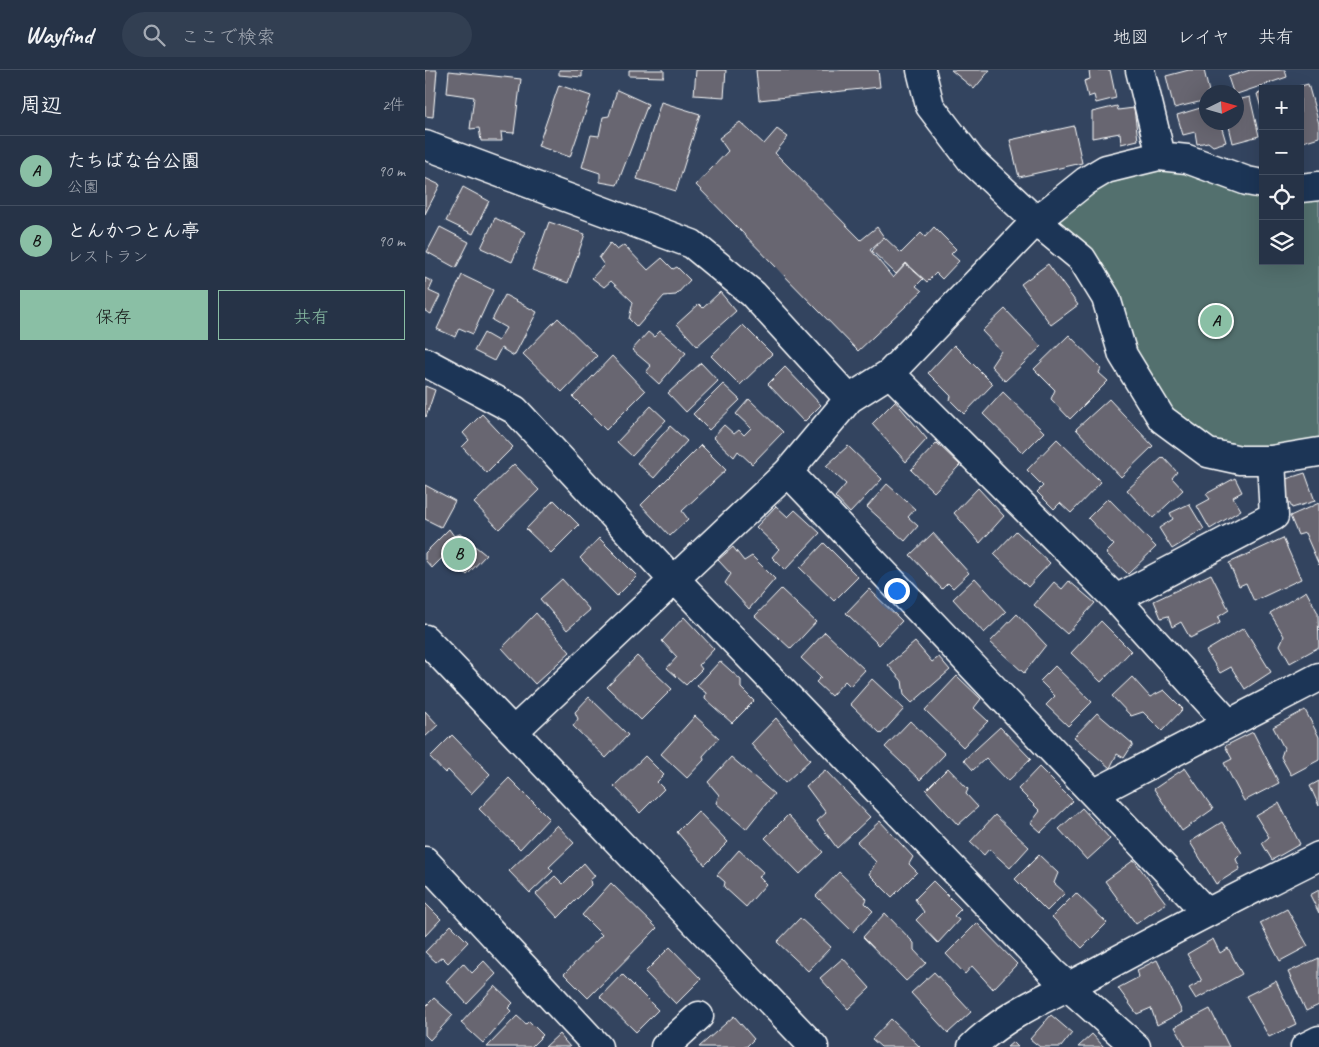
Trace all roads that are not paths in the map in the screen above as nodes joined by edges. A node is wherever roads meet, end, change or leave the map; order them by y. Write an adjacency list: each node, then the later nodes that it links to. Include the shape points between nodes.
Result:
1 (921, 70): 8 (street, via 930,106 971,160)
2 (1140, 70): 4 (street)
3 (425, 145): 11 (street, via 692,244 753,294)
4 (1161, 156): 5 (street, via 1187,159); 8 (street, via 1106,169)
5 (1259, 183)
6 (1319, 186): 7 (street)
7 (1304, 188)
8 (1037, 221): 10 (street); 13 (street, via 1082,259 1106,298 1123,355 1162,418 1207,452 1240,460)
9 (425, 362): 15 (street, via 515,410)
10 (890, 373): 11 (street); 16 (street)
11 (849, 399): 14 (street)
12 (1319, 452): 13 (street)
13 (1271, 460): 16 (street, via 1274,516)
14 (788, 472): 15 (street); 21 (street)
15 (674, 578): 20 (street); 25 (street)
16 (1117, 598): 19 (street)
17 (425, 639): 20 (street)
18 (1319, 677): 19 (street)
19 (1228, 724): 21 (street)
20 (514, 732): 30 (street)
21 (1095, 793): 24 (street)
22 (1319, 856): 24 (street)
23 (425, 861): 28 (street)
24 (1206, 912): 25 (street)
25 (1068, 986): 31 (street, via 1010,1016); 32 (street)
26 (699, 1016): 29 (street)
27 (1319, 1040): 33 (street)
28 (598, 1047)
29 (665, 1047)
30 (814, 1047)
31 (972, 1047)
32 (1136, 1047)
33 (1305, 1047)

